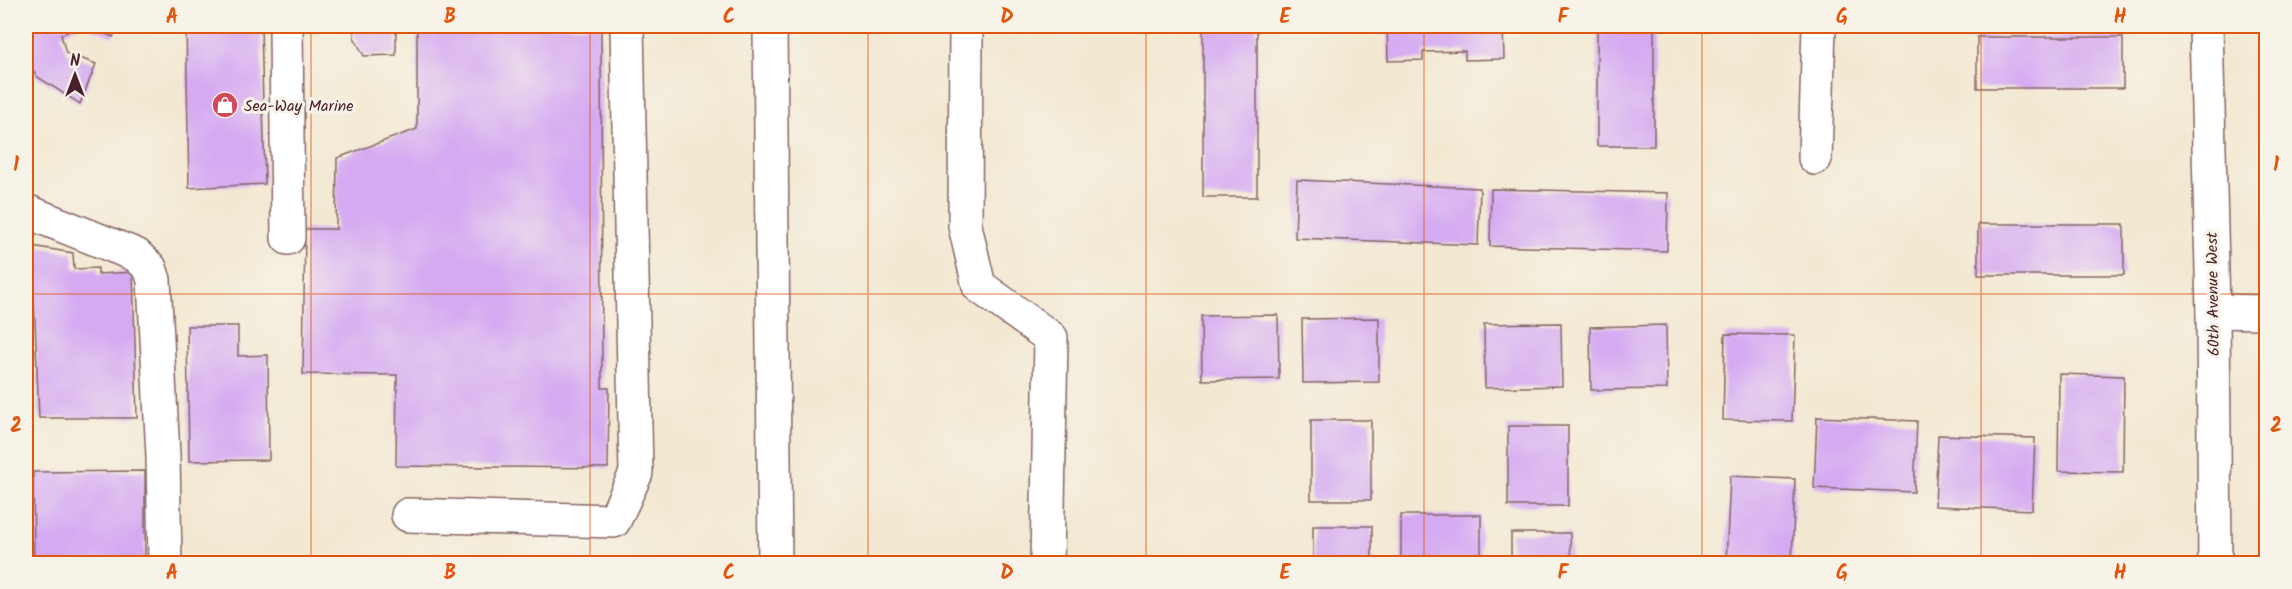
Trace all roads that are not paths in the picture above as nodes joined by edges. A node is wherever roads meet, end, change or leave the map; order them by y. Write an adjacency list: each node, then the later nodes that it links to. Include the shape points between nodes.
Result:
1 (286, 26): 9 (street)
2 (627, 26): 12 (street, via 636,473 615,521)
3 (770, 26): 14 (street)
4 (966, 26): 15 (street, via 965,226 979,286 1051,338)
5 (1819, 26): 7 (street)
6 (2206, 26): 10 (street, 60th Avenue West)
7 (1815, 158)
8 (26, 211): 13 (street, via 136,255 150,268 154,280 163,456)
9 (288, 238)
10 (2213, 311): 11 (street); 16 (street, 60th Avenue West)
11 (2266, 312)
12 (408, 515)
13 (165, 564)
14 (775, 564)
15 (1047, 564)
16 (2215, 564)

